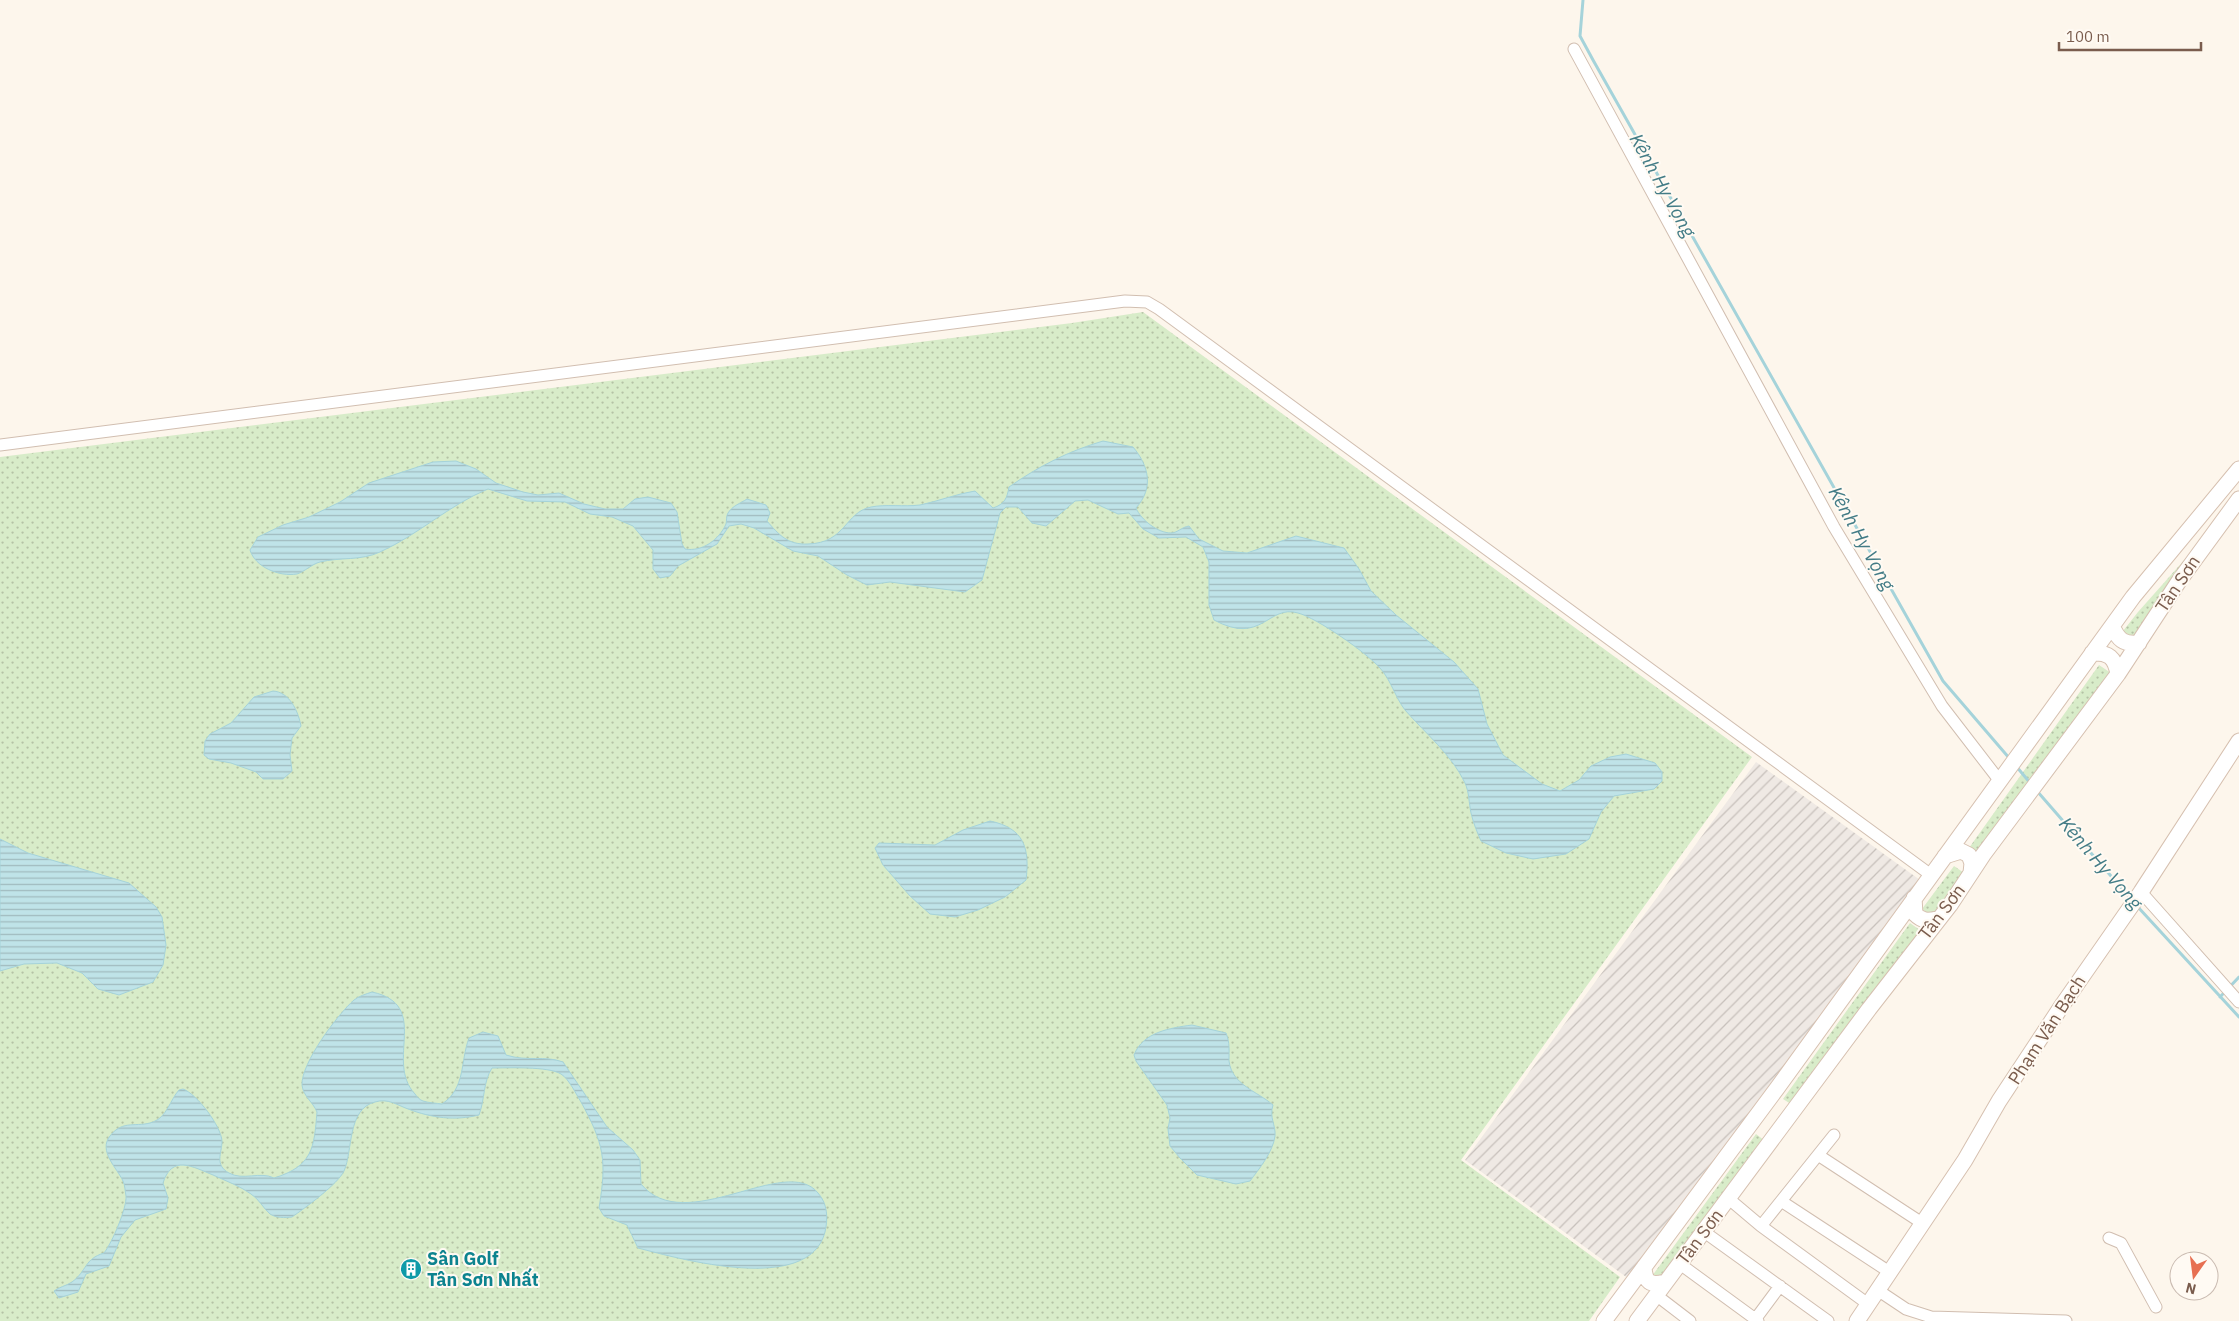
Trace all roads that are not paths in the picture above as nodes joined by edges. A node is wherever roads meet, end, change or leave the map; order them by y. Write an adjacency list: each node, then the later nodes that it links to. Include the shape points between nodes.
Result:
1 (1574, 49): 10 (street, via 1834,527 1942,706)
2 (0, 445): 13 (street, via 1125,301 1146,302 1160,309)
3 (2239, 468): 5 (street, Tân Sơn)
4 (2239, 499): 6 (street, Tân Sơn)
5 (2112, 626): 6 (street, via 2122,642); 7 (street, Tân Sơn)
6 (2139, 644): 8 (street, Tân Sơn)
7 (2092, 653): 8 (street, via 2104,652 2111,656); 10 (street, Tân Sơn)
8 (2118, 674): 12 (street, Tân Sơn)
9 (2239, 741): 14 (street, Phạm Văn Bạch)
10 (1999, 780): 11 (street, Tân Sơn)
11 (1944, 856): 12 (street, via 1961,851 1969,855); 13 (street, Tân Sơn)
12 (1971, 872): 16 (street, Tân Sơn)
13 (1931, 875): 15 (street, Tân Sơn)
14 (2141, 892): 17 (street); 26 (street, Phạm Văn Bạch, via 2035,1047)
15 (1914, 898): 16 (street, via 1915,914 1920,919); 18 (street, Tân Sơn)
16 (1937, 919): 19 (street, Tân Sơn)
17 (2236, 997)
18 (1778, 1087): 19 (street, via 1774,1098 1777,1108); 20 (street, Tân Sơn)
19 (1795, 1109): 22 (street, Tân Sơn)
20 (1752, 1122): 22 (street, via 1759,1120 1770,1125); 31 (street, Tân Sơn)
21 (1834, 1135): 23 (street)
22 (1771, 1140): 24 (street, Tân Sơn)
23 (1818, 1155): 25 (street); 26 (street)
24 (1729, 1199): 27 (street); 28 (street, Tân Sơn)
25 (1781, 1201): 27 (street); 32 (street)
26 (1922, 1223): 32 (street, Phạm Văn Bạch)
27 (1760, 1226): 38 (street)
28 (1704, 1231): 30 (street, Tân Sơn); 34 (street)
29 (2108, 1238): 39 (street, via 2120,1243)
30 (1680, 1264): 33 (street, Tân Sơn); 41 (street)
31 (1644, 1267): 33 (street, via 1644,1278 1649,1283); 37 (street, Tân Sơn)
32 (1891, 1273): 35 (street, Phạm Văn Bạch)
33 (1665, 1282): 36 (street, Tân Sơn)
34 (1780, 1286): 41 (street); 45 (street)
35 (1879, 1291): 38 (street, Phạm Văn Bạch); 42 (street, via 1906,1309 1931,1317)
36 (1656, 1295): 40 (street, Tân Sơn); 44 (street)
37 (1622, 1296): 40 (street, via 1638,1296 1642,1304); 43 (street, Tân Sơn)
38 (1868, 1304): 46 (street, Phạm Văn Bạch)
39 (2156, 1307)
40 (1640, 1316)
41 (1756, 1320)
42 (1975, 1320): 47 (street)
43 (1604, 1321)
44 (1690, 1321)
45 (1828, 1321)
46 (1857, 1321)
47 (2066, 1321)

